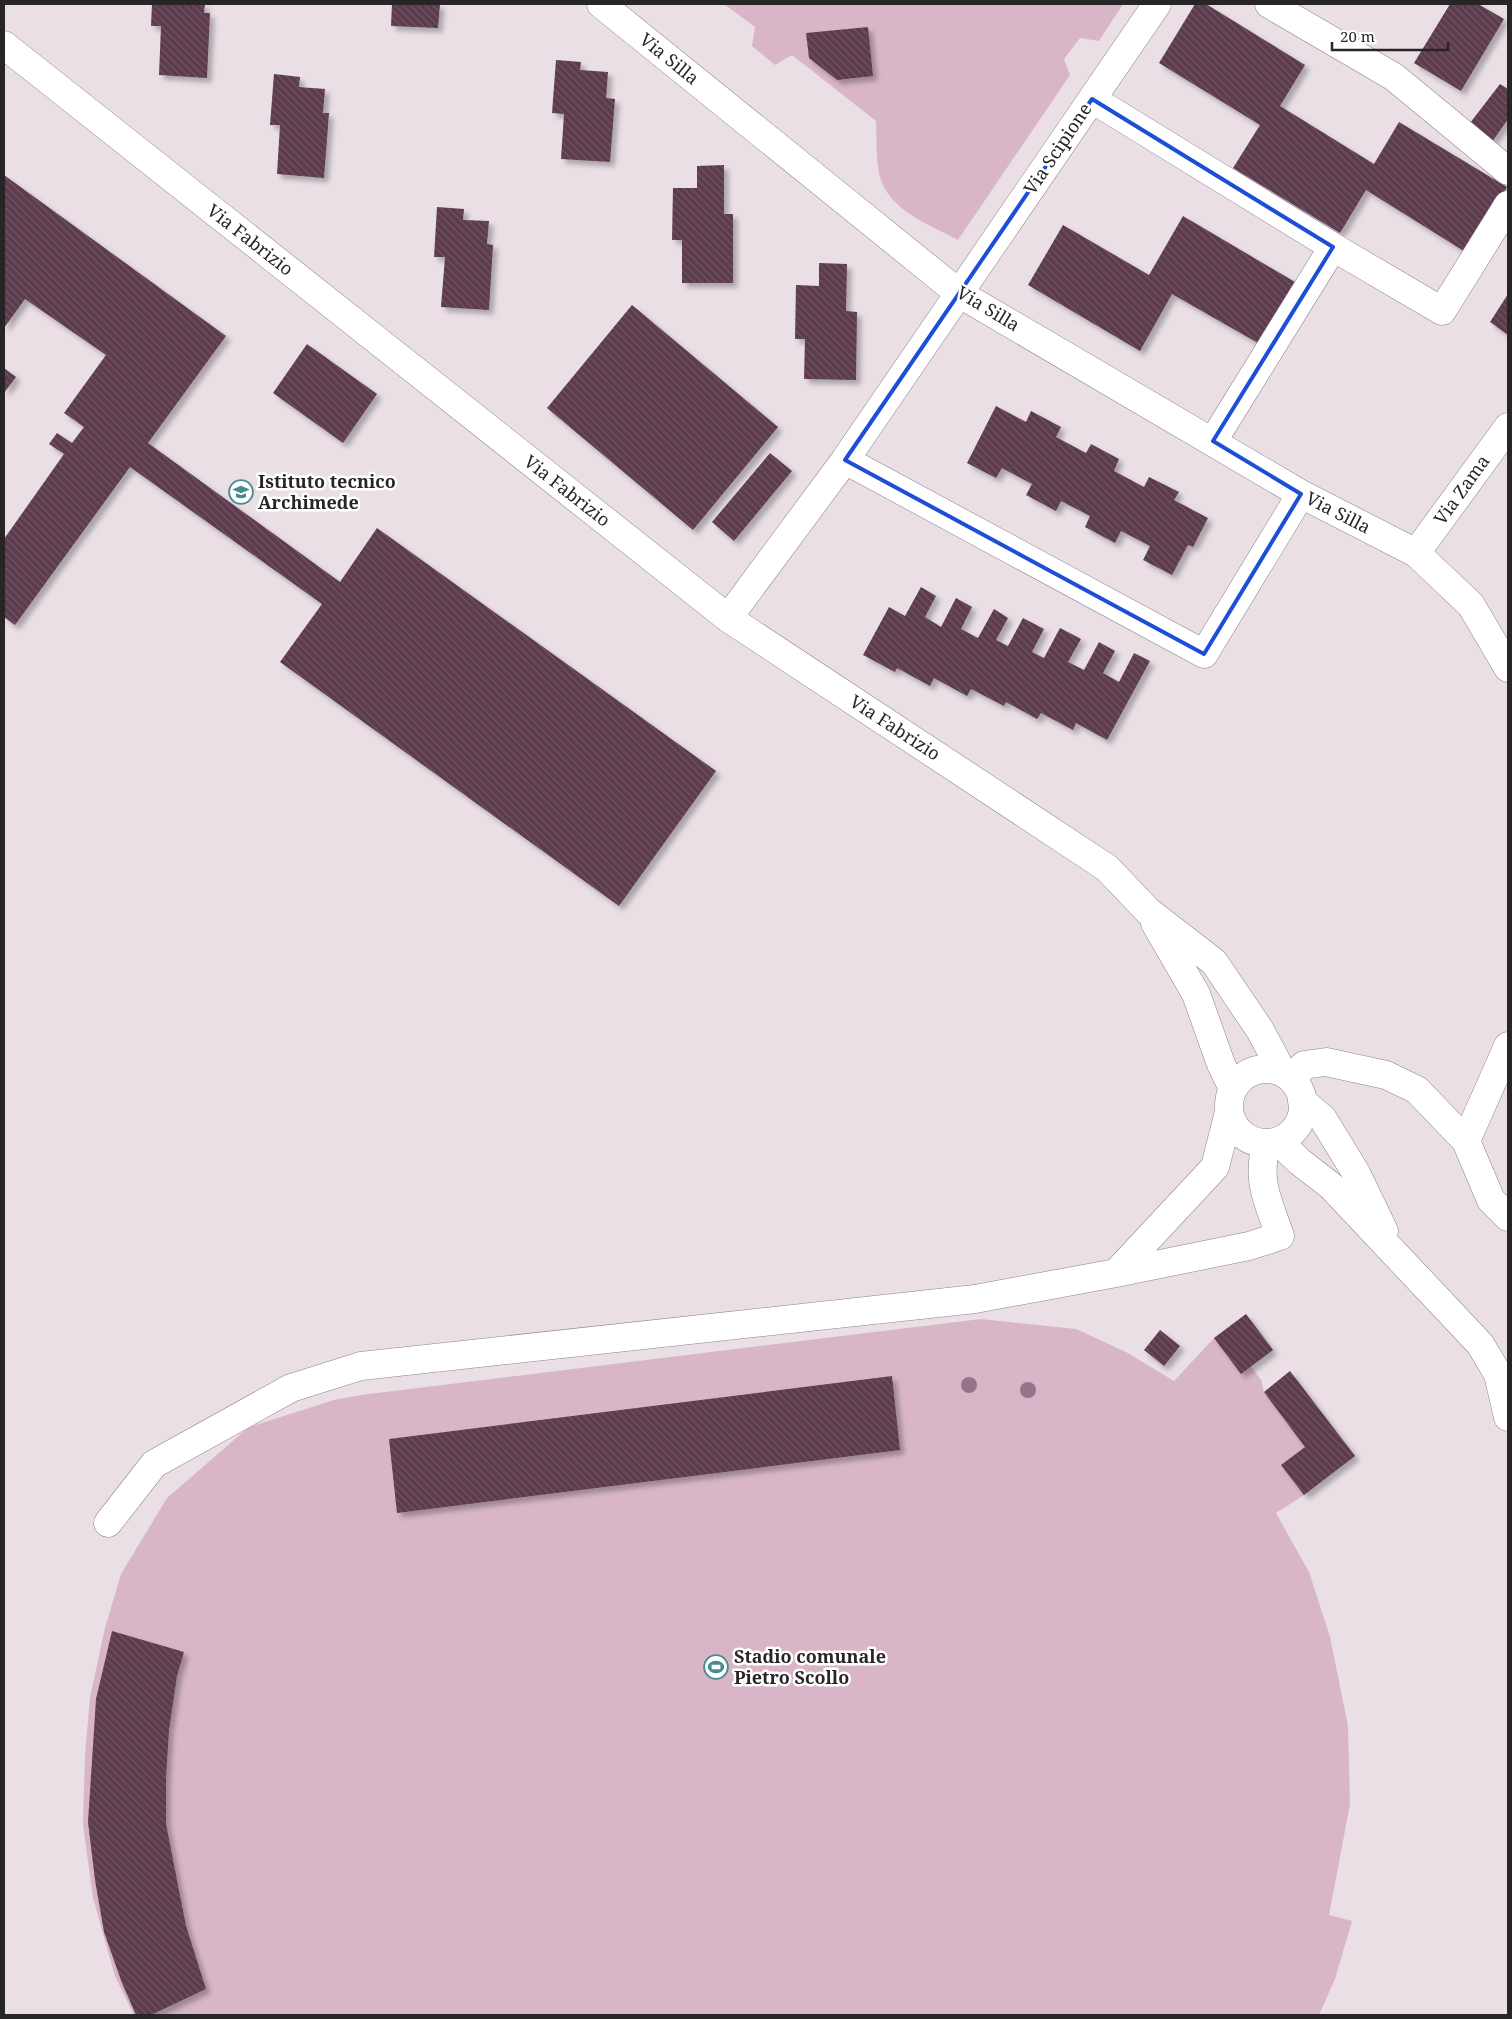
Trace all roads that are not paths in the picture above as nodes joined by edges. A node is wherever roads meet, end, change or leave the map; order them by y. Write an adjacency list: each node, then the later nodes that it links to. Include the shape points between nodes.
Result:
1 (601, 4): 9 (street, Via Silla)
2 (1157, 4): 5 (street, Via Scipione)
3 (1269, 4): 6 (street, via 1394,77)
4 (4, 45): 15 (street, Via Fabrizio)
5 (1092, 98): 8 (street); 9 (street, Via Scipione)
6 (1508, 171)
7 (1508, 205): 8 (street, via 1442,311)
8 (1333, 247): 11 (street)
9 (960, 294): 11 (street, Via Silla); 12 (street, Via Scipione)
10 (1508, 427): 14 (street, Via Zama)
11 (1213, 441): 13 (street, Via Silla)
12 (845, 460): 13 (street, via 1204,654); 15 (street, Via Scipione)
13 (1301, 494): 14 (street, Via Silla)
14 (1416, 553): 16 (street, Via Silla, via 1471,605)
15 (728, 618): 17 (street, Via Fabrizio, via 1107,868)
16 (1508, 668)
17 (1148, 911): 19 (street, via 1214,962); 20 (street, via 1196,994)
18 (1508, 1046): 21 (street)
19 (1293, 1085): 20 (street, via 1272,1069 1260,1069 1240,1079); 21 (street, via 1304,1066 1326,1062 1386,1075 1417,1090); 22 (street, via 1302,1111 1300,1121 1287,1136); 24 (street, via 1323,1118 1356,1173)
20 (1231, 1100): 22 (street, via 1238,1131 1256,1142); 25 (street, via 1215,1167)
21 (1466, 1141): 23 (street, via 1491,1200)
22 (1272, 1142): 24 (street, via 1332,1186); 25 (street, via 1262,1163 1262,1185 1280,1236 1249,1246)
23 (1508, 1218)
24 (1395, 1255): 26 (street, via 1480,1344 1498,1374)
25 (1116, 1274): 27 (street, via 975,1299 361,1366 291,1388 154,1464)
26 (1508, 1417)
27 (108, 1523)

